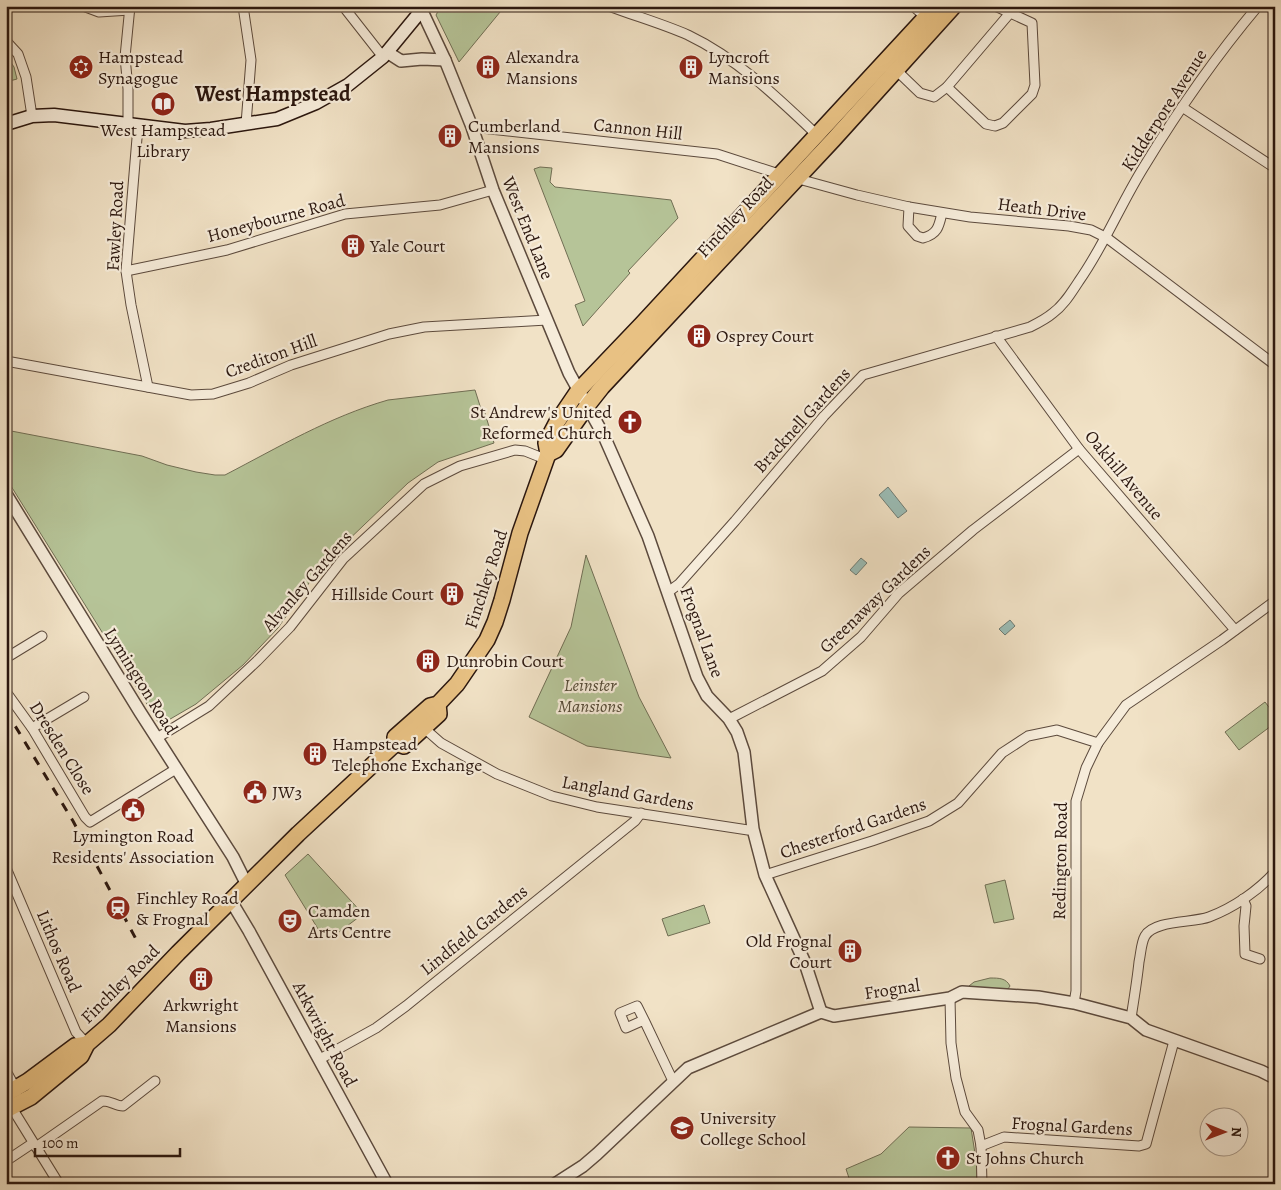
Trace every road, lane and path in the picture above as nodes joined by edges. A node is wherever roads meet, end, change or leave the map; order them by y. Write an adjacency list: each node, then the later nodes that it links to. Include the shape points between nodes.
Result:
1 (82, 6): 9 (street, via 98,12)
2 (243, 6): 21 (street, via 251,60)
3 (343, 6): 14 (street)
4 (609, 6): 24 (street, via 687,35 717,51 753,77)
5 (913, 6): 12 (street)
6 (954, 6): 12 (highway, Finchley Road)
7 (995, 6): 11 (street)
8 (1258, 6): 18 (street, Kidderpore Avenue, via 1212,62)
9 (130, 8): 22 (street, Fawley Road, via 125,58)
10 (424, 9): 14 (main road, West End Lane); 15 (street, West End Lane)
11 (1010, 14): 17 (street); 17 (street, via 1032,23 1035,68 1032,94 1003,123 995,126 986,124)
12 (933, 16): 16 (highway, Finchley Road)
13 (6, 42): 19 (street, via 18,54 26,77)
14 (385, 55): 15 (street, via 400,61); 21 (main road, West End Lane, via 341,90 316,103 277,119)
15 (445, 60): 23 (street, West End Lane)
16 (891, 65): 17 (street, via 920,93 934,97); 24 (highway, Finchley Road); 27 (highway, Finchley Road)
17 (947, 87)
18 (1182, 107): 25 (street); 31 (street, Kidderpore Avenue, via 1144,166)
19 (32, 116): 20 (main road, West End Lane); 22 (main road, West End Lane, via 54,115)
20 (6, 124)
21 (246, 124): 22 (main road, West End Lane, via 185,131)
22 (133, 126): 32 (street, Fawley Road)
23 (472, 127): 26 (street, Cannon Hill, via 717,154); 28 (street, West End Lane)
24 (817, 135): 26 (highway, Finchley Road)
25 (1275, 168)
26 (781, 175): 27 (street, Cannon Hill); 38 (highway, Finchley Road)
27 (797, 178): 29 (street, Heath Drive); 39 (highway, Finchley Road)
28 (493, 190): 32 (street, Honeybourne Road, via 440,205 345,214 227,250); 33 (street, West End Lane)
29 (909, 207): 30 (street, Heath Drive); 30 (street, via 908,226 923,238 939,228)
30 (942, 213): 31 (street, Heath Drive, via 1069,226 1091,230)
31 (1107, 238): 34 (street, Bracknell Gardens, via 1067,299 1054,313 1030,326); 36 (street, Heath Drive)
32 (126, 271): 37 (street, Fawley Road)
33 (547, 320): 37 (street, Crediton Hill, via 424,327 388,334 206,395); 38 (street, West End Lane)
34 (996, 336): 40 (street, Oakhill Avenue); 43 (street, Bracknell Gardens, via 863,375 679,584)
35 (6, 361): 37 (street, Crediton Hill)
36 (1275, 365)
37 (148, 387)
38 (578, 391): 39 (street, West End Lane); 41 (highway, Finchley Road, via 546,443)
39 (587, 406): 41 (highway, Finchley Road, via 556,450); 43 (street, Frognal Lane, via 604,436 648,536)
40 (1079, 449): 45 (street, Oakhill Avenue); 51 (street, Greenaway Gardens, via 973,530 899,593 861,637 822,671)
41 (546, 457): 50 (highway, Finchley Road, via 495,622 470,666); 54 (street, Alvanley Gardens, via 514,450 460,466 424,484 343,559 290,628 257,661 209,706)
42 (6, 494): 54 (street, Lymington Road)
43 (668, 592): 51 (street, Frognal Lane, via 697,677 707,696)
44 (1275, 601): 45 (street, Redington Road)
45 (1235, 630): 56 (street, Redington Road, via 1126,705)
46 (42, 636): 47 (street)
47 (6, 658)
48 (6, 692): 52 (street, Dresden Close)
49 (84, 697): 52 (street)
50 (438, 704): 53 (highway, Finchley Road, via 439,714); 55 (highway, Finchley Road, via 430,706 395,737)
51 (729, 719): 59 (street, Frognal Lane, via 744,752)
52 (32, 728): 57 (street, Dresden Close, via 90,822)
53 (424, 728): 55 (highway, Finchley Road, via 404,746); 58 (street, Langland Gardens, via 441,744 498,774 552,796)
54 (157, 738): 57 (street, Lymington Road)
55 (396, 743): 63 (highway, Finchley Road)
56 (1098, 743): 62 (street, Chesterford Gardens, via 1057,730 1028,736 1002,753 958,803 929,820); 68 (street, Redington Road, via 1076,801)
57 (176, 769): 63 (street, Lymington Road)
58 (641, 813): 59 (street, Langland Gardens); 74 (street, Lindfield Gardens, via 406,1006 376,1028)
59 (753, 829): 62 (street, Frognal Lane)
60 (6, 868): 73 (street, Lithos Road, via 76,1032)
61 (1275, 872): 64 (street)
62 (765, 875): 69 (street, Frognal Lane, via 805,963)
63 (247, 885): 65 (highway, Finchley Road)
64 (1243, 899): 66 (street, via 1246,906 1245,954); 70 (street, via 1210,916 1192,922 1162,925 1149,931 1142,942)
65 (231, 901): 73 (highway, Finchley Road); 74 (street, Arkwright Road)
66 (1260, 958)
67 (950, 998): 68 (street, Frognal, via 962,992 1016,994); 69 (street, Frognal, via 834,1016); 82 (street, via 956,1078 965,1112 978,1130)
68 (1074, 1003): 70 (street, Frognal)
69 (821, 1012): 78 (street, Frognal, via 688,1068)
70 (1131, 1018): 72 (street, Frognal, via 1146,1030)
71 (644, 1020): 78 (street)
72 (1174, 1041): 76 (street, Frognal); 82 (street, Frognal Gardens, via 1146,1144 1004,1137)
73 (88, 1044): 79 (highway, Finchley Road, via 75,1046); 80 (highway, Finchley Road, via 81,1056 55,1079)
74 (320, 1059): 85 (street, Arkwright Road)
75 (6, 1072): 79 (street)
76 (1275, 1078)
77 (155, 1081): 81 (street, via 123,1106 102,1101)
78 (673, 1081): 86 (street, Frognal, via 598,1154)
79 (11, 1092): 80 (street)
80 (14, 1107): 81 (street)
81 (35, 1145): 83 (street); 84 (street)
82 (981, 1146): 87 (street)
83 (6, 1161)
84 (59, 1184)
85 (387, 1184)
86 (555, 1184)
87 (982, 1184)

